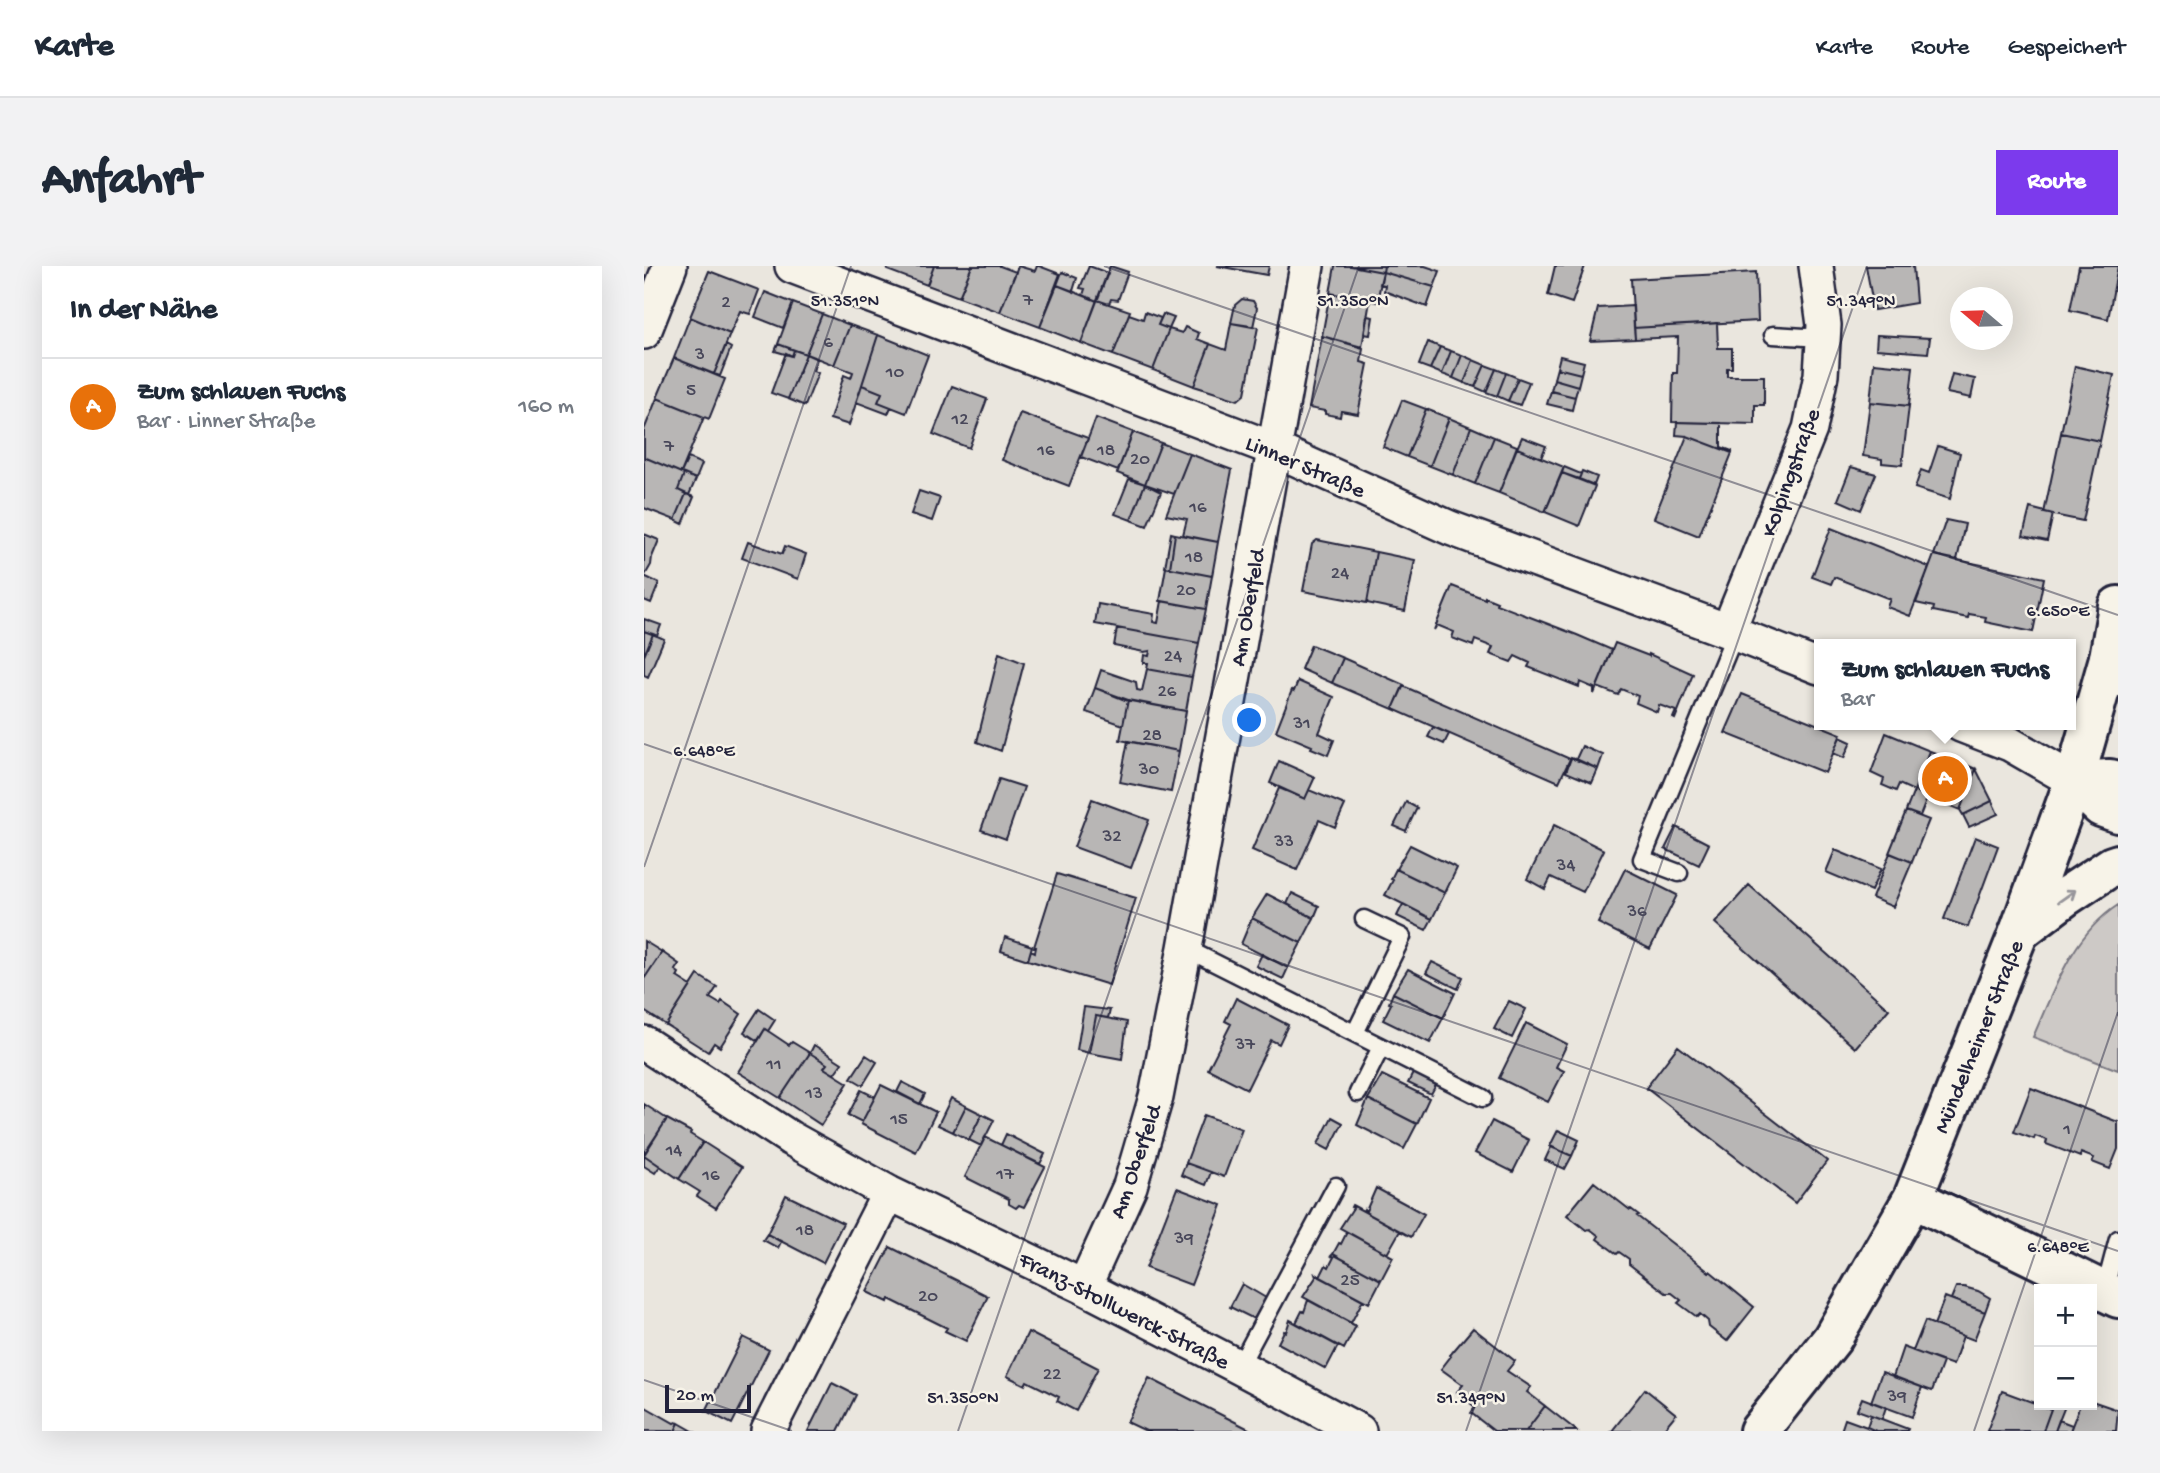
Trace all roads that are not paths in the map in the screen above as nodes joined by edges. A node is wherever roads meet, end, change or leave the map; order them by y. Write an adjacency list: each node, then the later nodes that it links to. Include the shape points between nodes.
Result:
1 (670, 266): 5 (street)
2 (792, 266): 8 (street, Linner Straße)
3 (1307, 266): 8 (street, Am Oberfeld)
4 (1816, 266): 7 (street, Kolpingstraße)
5 (644, 332)
6 (1773, 335): 7 (lane)
7 (1823, 336): 10 (street, Kolpingstraße, via 1810,429)
8 (1274, 449): 10 (street, Linner Straße, via 1450,528); 21 (street, Am Oberfeld)
9 (2118, 606): 12 (street, Mündelheimer Straße)
10 (1731, 632): 11 (street, Linner Straße); 18 (lane, via 1642,859)
11 (1814, 665)
12 (2114, 668): 14 (street, Mündelheimer Straße)
13 (1974, 730): 14 (street, via 2010,744)
14 (2074, 781): 15 (street); 16 (street, via 2101,807); 20 (street, Mündelheimer Straße)
15 (2118, 782)
16 (2118, 813)
17 (2118, 864): 20 (street, one-way to 17)
18 (1679, 873)
19 (1364, 919): 22 (lane, via 1402,937)
20 (2019, 932): 29 (street, Mündelheimer Straße)
21 (1185, 948): 22 (lane); 31 (street, Am Oberfeld, via 1157,1097 1130,1186)
22 (1355, 1034): 24 (lane)
23 (644, 1043): 28 (street, Franz-Stollwerck-Straße, via 790,1138)
24 (1381, 1046): 25 (lane); 26 (lane)
25 (1358, 1093)
26 (1483, 1098)
27 (1336, 1186): 33 (lane)
28 (889, 1194): 31 (street, Franz-Stollwerck-Straße); 34 (street)
29 (1913, 1198): 32 (street); 36 (street, Mündelheimer Straße, via 1832,1339)
30 (2118, 1239): 32 (lane)
31 (1084, 1287): 33 (street, Franz-Stollwerck-Straße)
32 (2111, 1295)
33 (1240, 1367): 35 (street, Franz-Stollwerck-Straße)
34 (768, 1431)
35 (1359, 1431)
36 (1759, 1431)

